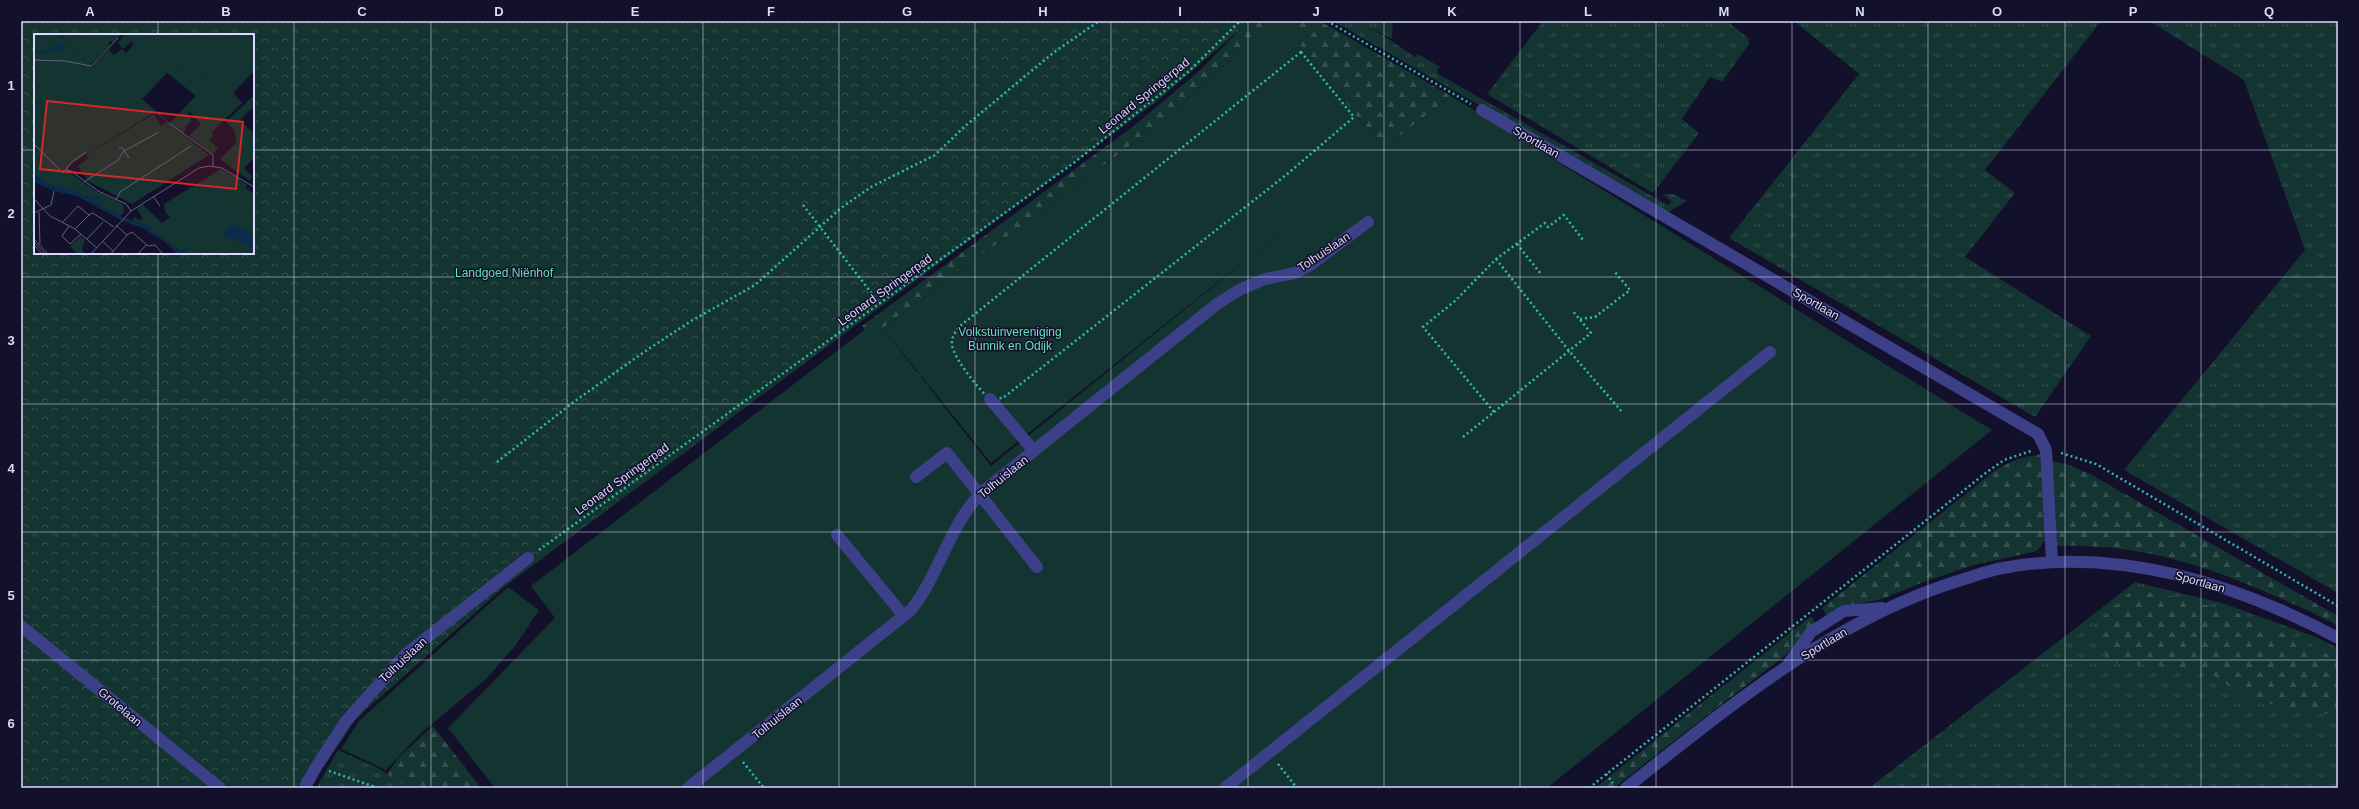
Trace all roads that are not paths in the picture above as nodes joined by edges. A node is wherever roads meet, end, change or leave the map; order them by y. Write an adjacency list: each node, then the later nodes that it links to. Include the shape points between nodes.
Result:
1 (1482, 110): 10 (street, Sportlaan, via 2038,434 2046,450)
2 (1368, 222): 5 (street, Tolhuislaan, via 1309,266 1295,273 1265,279 1239,290 1217,304)
3 (1770, 352): 20 (street)
4 (990, 399): 5 (street)
5 (1034, 452): 7 (street, Tolhuislaan)
6 (916, 477): 7 (street, via 947,453)
7 (981, 494): 11 (street); 13 (street, Tolhuislaan, via 966,513 921,598)
8 (837, 535): 13 (street)
9 (528, 558): 18 (street, Tolhuislaan, via 406,654 346,721 316,767)
10 (2052, 561): 12 (street, Sportlaan, via 2002,568 1944,585); 15 (street, Sportlaan, via 2106,562 2205,582 2250,597)
11 (1037, 567)
12 (1889, 607): 16 (street, Sportlaan); 16 (street, via 1844,612 1811,632)
13 (904, 616): 19 (street, Tolhuislaan)
14 (21, 626): 17 (street, Grotelaan)
15 (2338, 638)
16 (1786, 667): 21 (street, Sportlaan, via 1716,716)
17 (220, 788)
18 (307, 788)
19 (688, 788)
20 (1225, 788)
21 (1626, 788)

